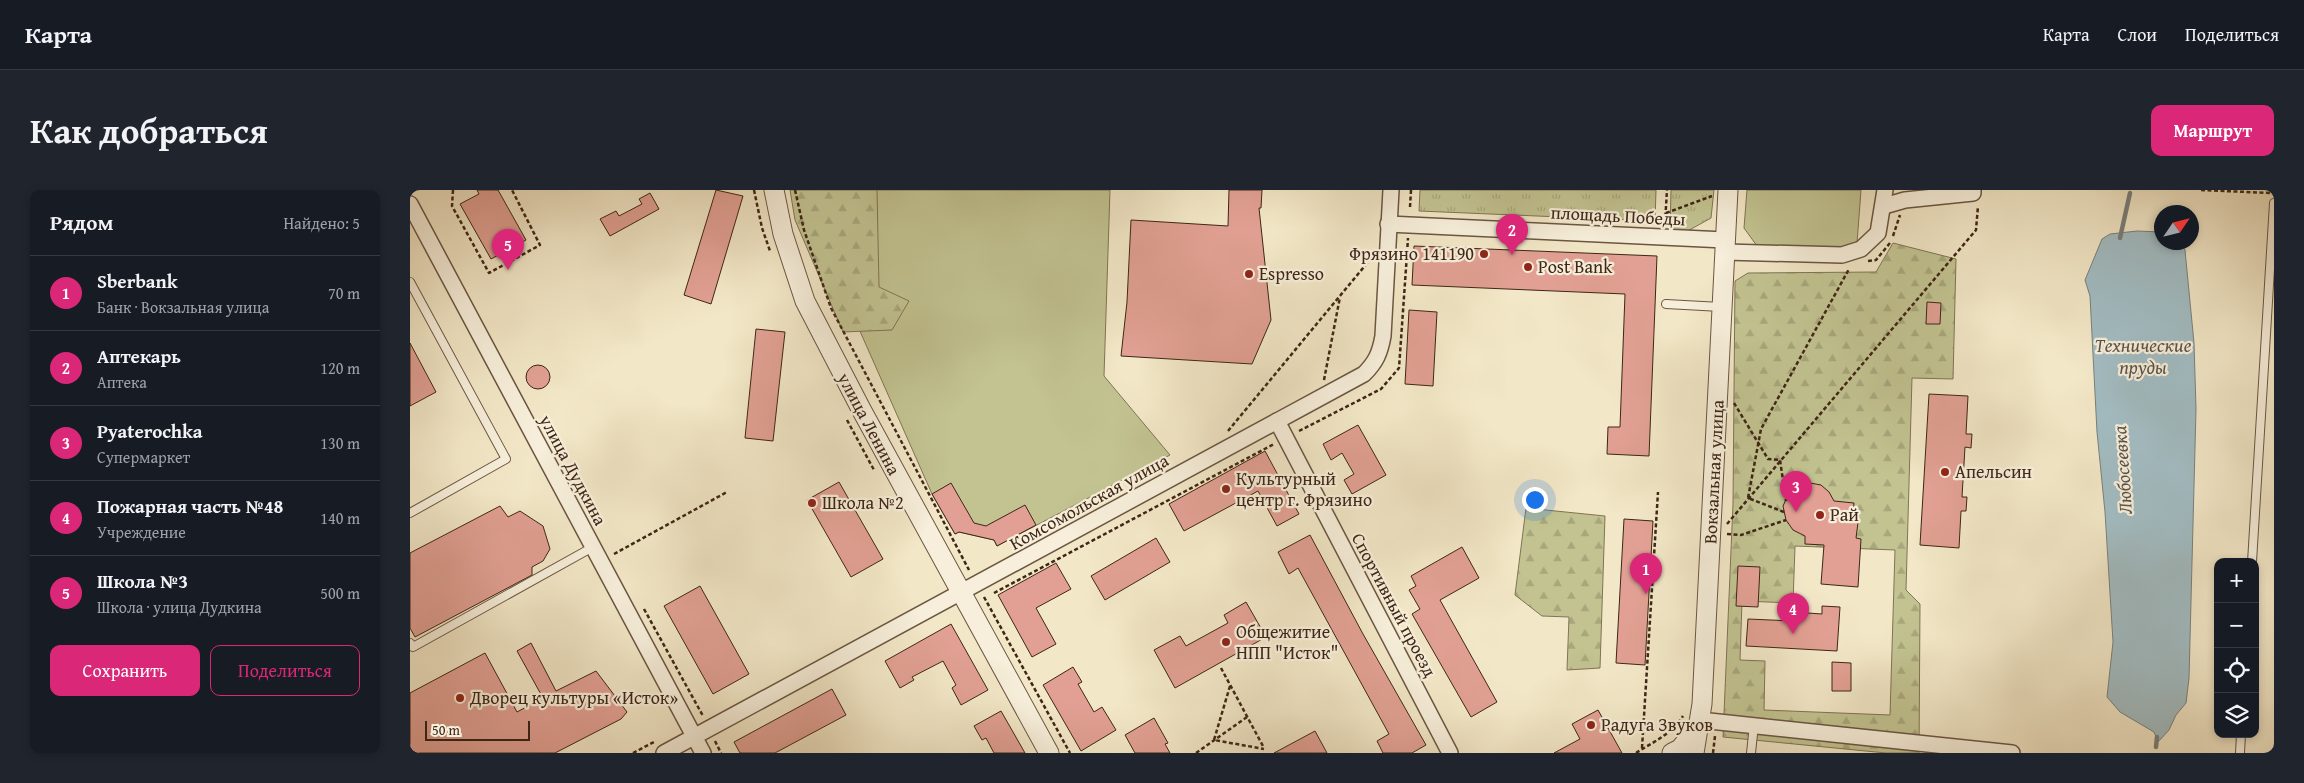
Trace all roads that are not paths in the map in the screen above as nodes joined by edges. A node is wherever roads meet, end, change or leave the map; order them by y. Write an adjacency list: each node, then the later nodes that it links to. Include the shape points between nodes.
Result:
1 (774, 190): 19 (street, улица Ленина, via 783,234 805,301 861,409)
2 (1391, 190): 10 (street, Комсомольская улица)
3 (1885, 190): 8 (street, площадь Победы)
4 (1723, 192): 11 (street, Вокзальная улица)
5 (1976, 194): 8 (street, via 1905,200)
6 (2274, 203): 9 (lane)
7 (410, 204): 17 (street, улица Дудкина)
8 (1884, 206): 11 (street, площадь Победы, via 1878,233 1861,249 1842,255)
9 (2273, 223): 18 (lane)
10 (1388, 224): 11 (street, площадь Победы); 15 (street, Комсомольская улица, via 1383,336 1374,364 1364,374)
11 (1725, 246): 14 (street, Вокзальная улица)
12 (410, 282): 16 (lane, via 506,459)
13 (1666, 304): 14 (lane)
14 (1722, 307): 22 (street, Вокзальная улица)
15 (1277, 422): 19 (street, Комсомольская улица); 28 (street, Спортивный проезд)
16 (410, 513)
17 (593, 547): 20 (lane, via 413,647); 23 (street, улица Дудкина)
18 (2252, 558)
19 (964, 586): 23 (street, Комсомольская улица); 27 (street, улица Ленина)
20 (410, 642)
21 (1754, 725): 22 (street); 31 (lane); 32 (street)
22 (1705, 726): 29 (street); 30 (street, Вокзальная улица)
23 (694, 737): 25 (street, Комсомольская улица); 26 (street, улица Дудкина)
24 (2241, 738): 33 (lane)
25 (664, 753)
26 (703, 753)
27 (1049, 753)
28 (1450, 753)
29 (1672, 753)
30 (1694, 753)
31 (1751, 753)
32 (2012, 753)
33 (2240, 753)

